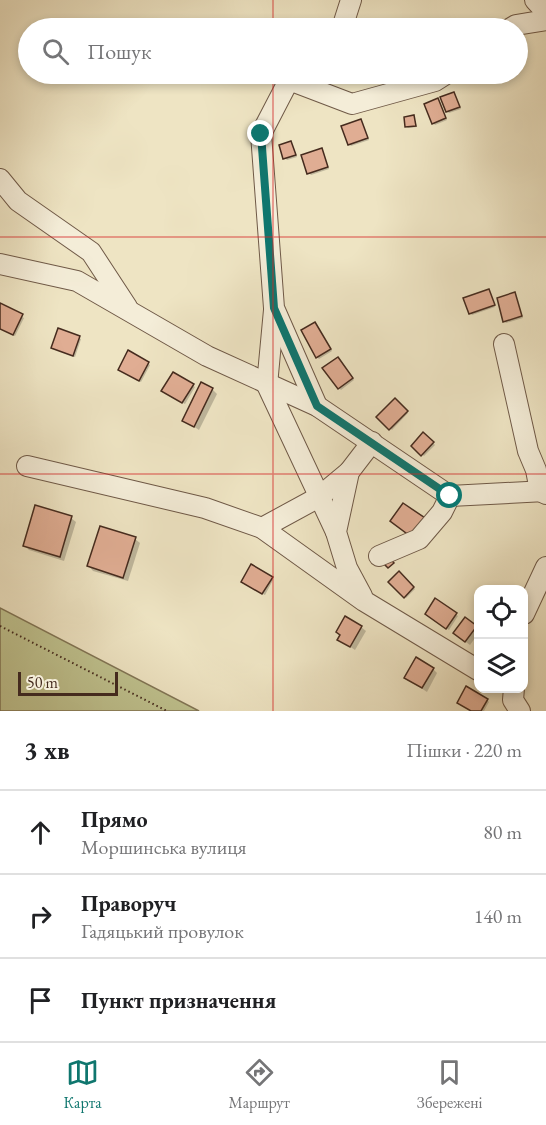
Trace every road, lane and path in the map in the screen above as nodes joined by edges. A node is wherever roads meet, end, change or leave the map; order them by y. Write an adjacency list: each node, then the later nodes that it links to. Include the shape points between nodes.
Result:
1 (351, 0): 4 (street)
2 (535, 0): 3 (street)
3 (546, 12)
4 (345, 18)
5 (546, 20): 6 (street)
6 (528, 23)
7 (289, 84): 12 (street, via 261,134)
8 (308, 84): 9 (street, via 352,104)
9 (424, 84)
10 (0, 179): 13 (street, via 18,201 91,252)
11 (0, 264): 13 (street, via 77,282)
12 (274, 308): 15 (street); 16 (street)
13 (130, 312): 15 (street)
14 (504, 344): 20 (street, via 528,451)
15 (267, 385): 16 (street); 22 (street)
16 (317, 406): 17 (street)
17 (372, 442): 19 (street); 21 (street)
18 (27, 466): 23 (street, via 205,508)
19 (349, 472): 22 (street); 24 (street)
20 (544, 492): 21 (street)
21 (450, 496): 25 (street, via 419,539)
22 (319, 497): 23 (street); 24 (street)
23 (262, 528): 27 (street)
24 (336, 532): 27 (street, via 347,568)
25 (379, 556)
26 (546, 567): 28 (street)
27 (364, 601): 30 (street)
28 (528, 605)
29 (0, 626): 31 (path)
30 (474, 668)
31 (167, 711)

